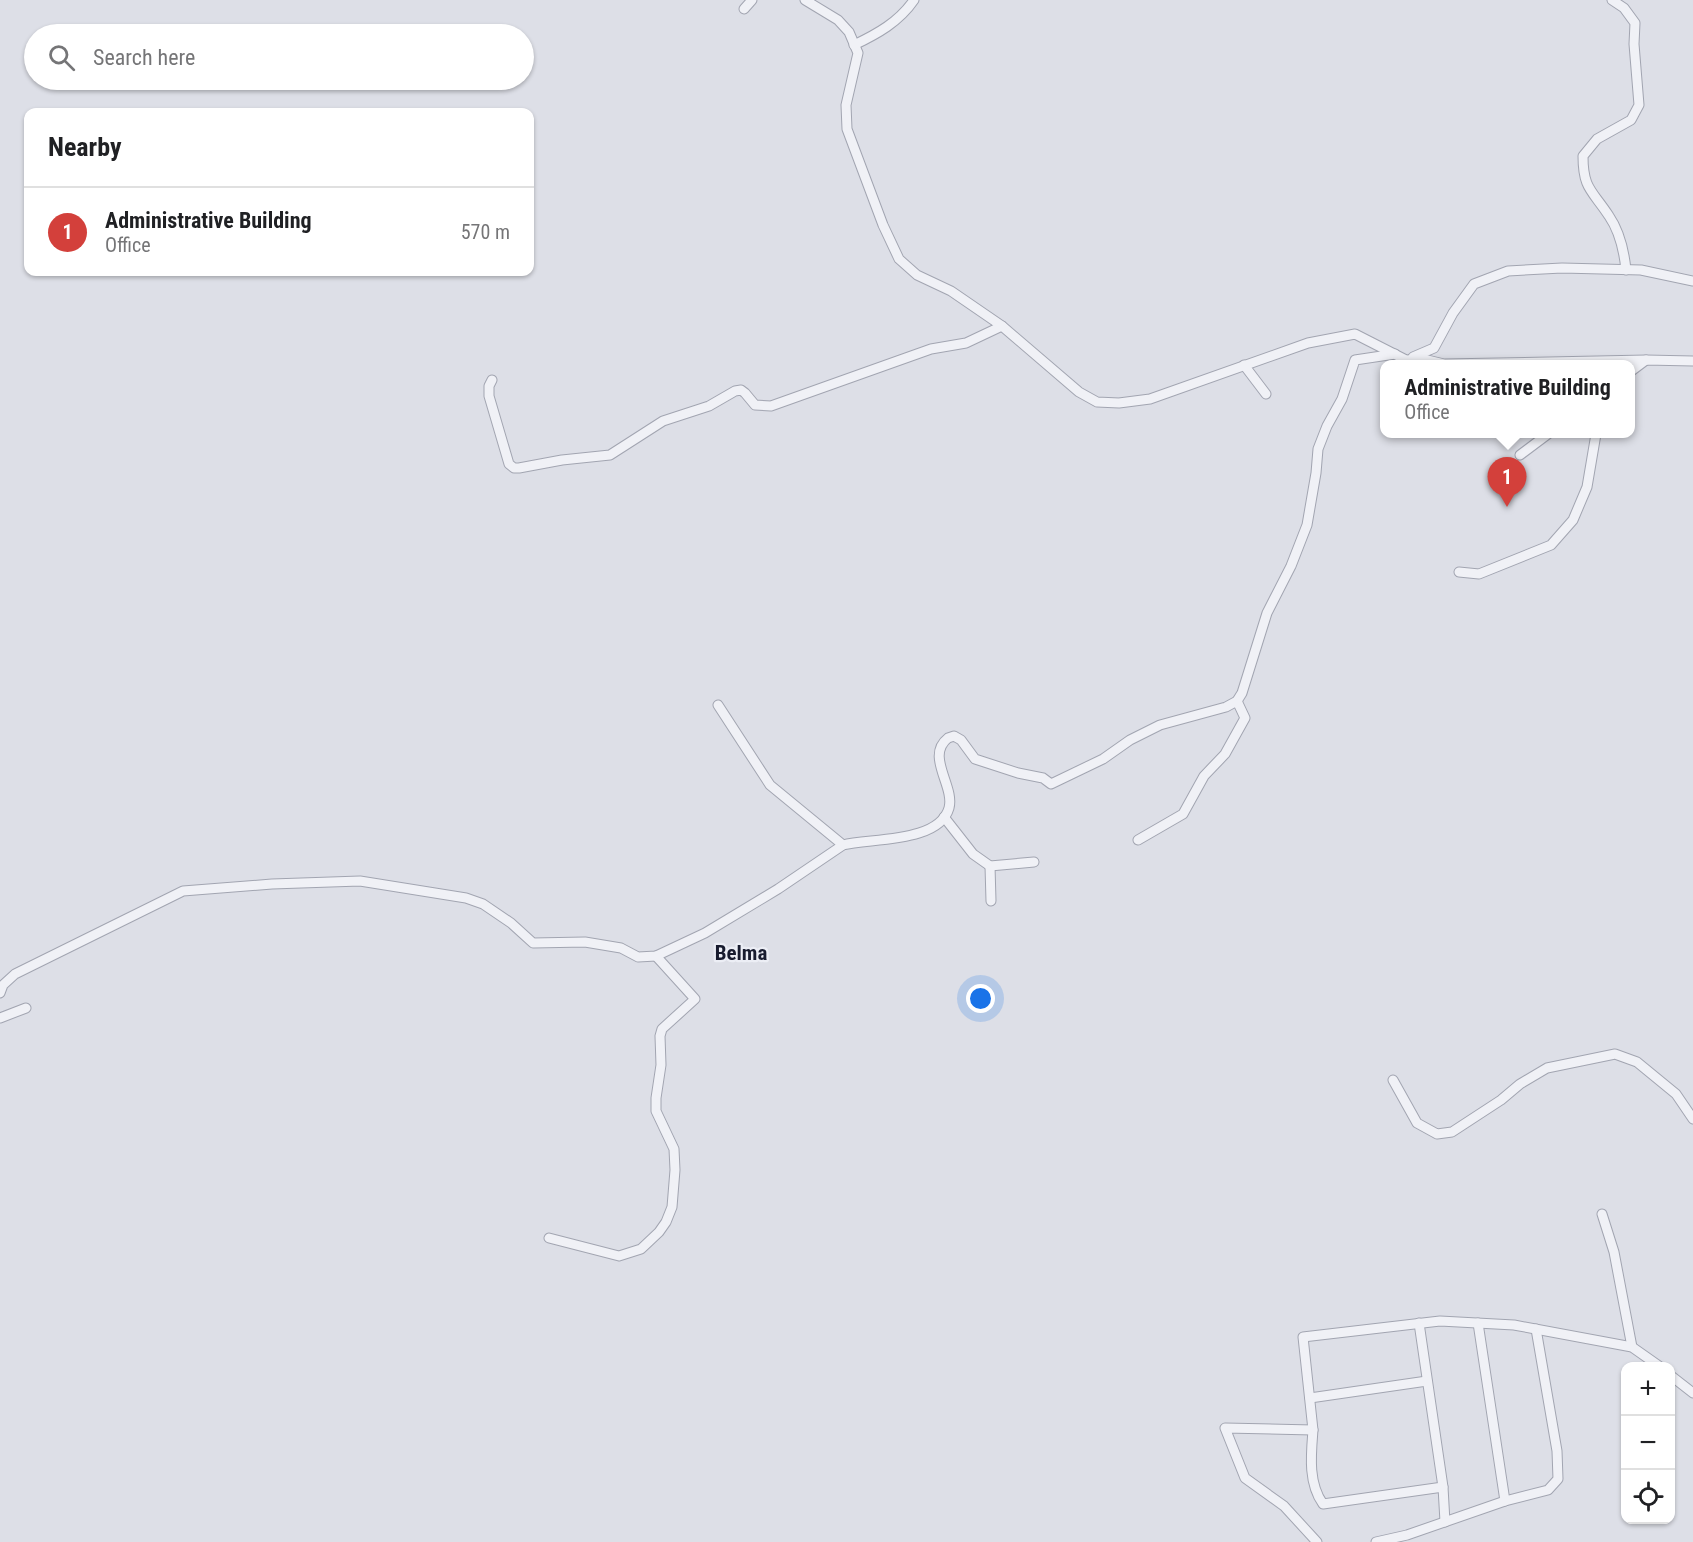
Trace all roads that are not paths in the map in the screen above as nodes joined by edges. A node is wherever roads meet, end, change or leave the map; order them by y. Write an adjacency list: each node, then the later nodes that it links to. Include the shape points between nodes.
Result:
1 (752, 0): 5 (street)
2 (805, 0): 6 (street, via 838,20)
3 (914, 0): 6 (street, via 882,31)
4 (1612, 0): 7 (street, via 1635,23 1639,105 1631,120 1597,139 1583,156 1583,176 1623,246)
5 (744, 9)
6 (854, 45): 9 (street, via 858,53 846,105 847,129 882,225 899,259 917,275 951,291)
7 (1626, 270): 8 (street); 11 (street, via 1509,271 1474,284 1434,348)
8 (1693, 281)
9 (1002, 326): 16 (street, via 1079,392 1097,402 1150,399); 18 (street, via 966,343 931,349 771,406 755,405 741,390 735,391 709,406 663,421 610,455 519,468 509,464 491,405)
10 (1395, 354): 11 (street); 16 (street, via 1355,334 1308,344); 24 (street, via 1355,360 1318,449 1307,525 1268,613)
11 (1406, 360): 12 (street)
12 (1427, 360)
13 (1635, 360): 14 (street)
14 (1646, 360): 15 (street); 17 (street)
15 (1693, 362)
16 (1244, 365): 19 (street)
17 (1635, 368)
18 (492, 380)
19 (1266, 394)
20 (1543, 438): 22 (street)
21 (1595, 438): 23 (street, via 1587,486 1573,520 1551,545 1479,574)
22 (1520, 456)
23 (1459, 572)
24 (1237, 701): 26 (street, via 1160,725 1103,759 1051,783 975,759 961,740 948,738 941,746 939,759 949,800); 27 (street, via 1245,718 1183,814)
25 (717, 705): 28 (street, via 770,785)
26 (944, 817): 28 (street, via 935,826 902,837); 30 (street, via 973,854)
27 (1138, 840)
28 (843, 844): 32 (street, via 705,933)
29 (1034, 862): 30 (street)
30 (990, 866): 31 (street)
31 (991, 901)
32 (656, 956): 33 (street, via 638,957 621,948 585,942 533,943 483,904 466,898 360,881 272,884 183,891 15,974); 39 (street, via 695,999 662,1029 660,1036 656,1112 674,1149 672,1207 653,1238 641,1249 619,1256)
33 (0, 993)
34 (26, 1008): 35 (street)
35 (0, 1018)
36 (1393, 1080): 37 (street, via 1417,1123 1437,1134 1452,1132 1547,1068 1615,1054 1637,1062 1676,1094)
37 (1693, 1119)
38 (1602, 1214): 43 (street, via 1614,1252)
39 (549, 1238)
40 (1419, 1323): 41 (street); 46 (street); 48 (street, via 1303,1337)
41 (1478, 1323): 42 (street); 51 (street)
42 (1536, 1329): 43 (street); 51 (street, via 1557,1451 1558,1479 1548,1491)
43 (1632, 1347): 44 (street)
44 (1653, 1362)
45 (1675, 1379): 47 (street)
46 (1427, 1381): 48 (street); 50 (street)
47 (1693, 1393)
48 (1310, 1398): 49 (street)
49 (1313, 1430): 50 (street, via 1310,1460 1316,1494 1323,1504); 53 (street, via 1225,1428 1245,1478 1284,1506)
50 (1443, 1487): 52 (street)
51 (1505, 1501): 52 (street)
52 (1445, 1522): 54 (street)
53 (1317, 1542)
54 (1376, 1542)

